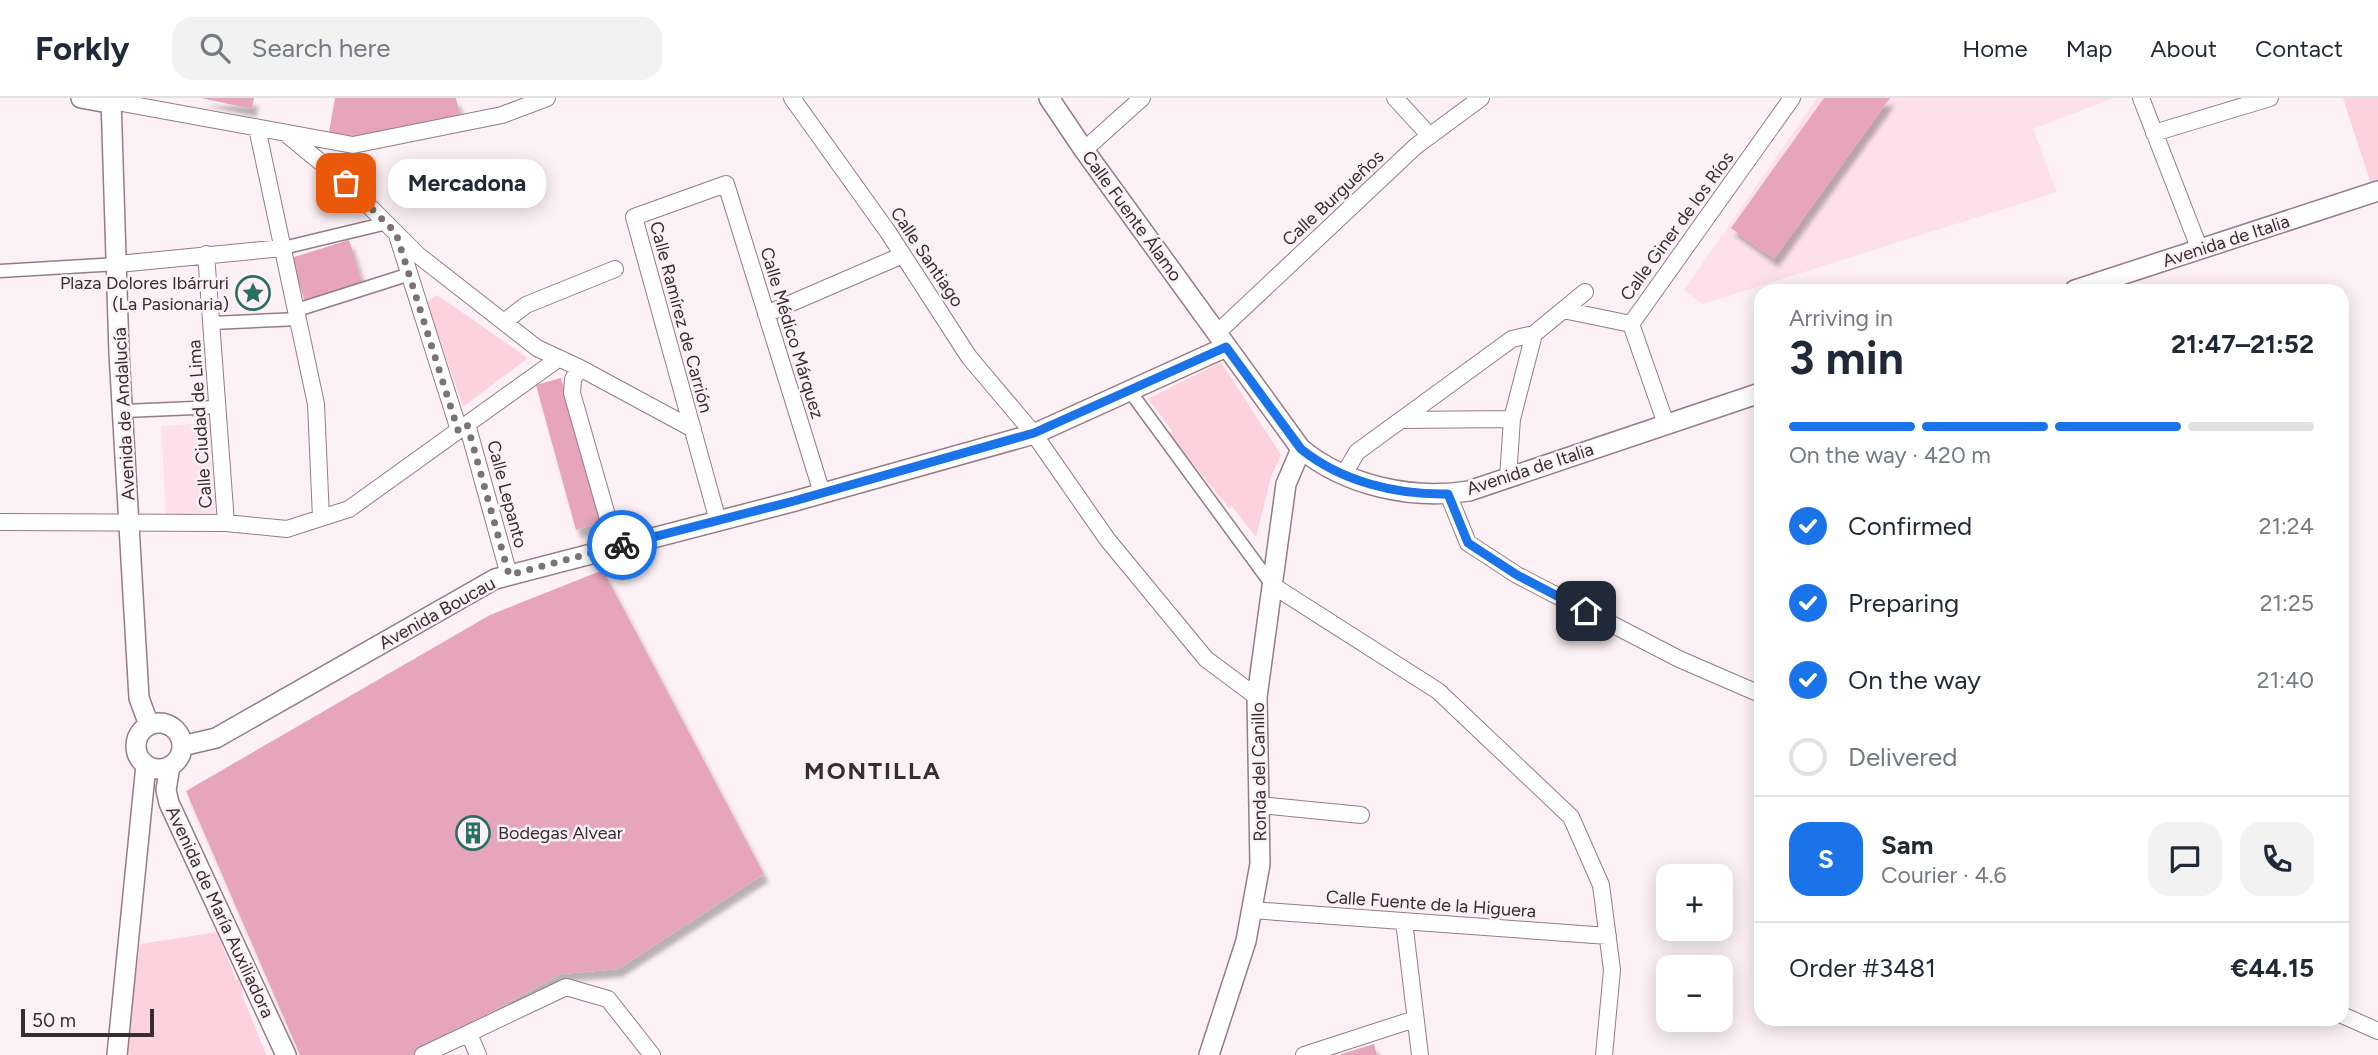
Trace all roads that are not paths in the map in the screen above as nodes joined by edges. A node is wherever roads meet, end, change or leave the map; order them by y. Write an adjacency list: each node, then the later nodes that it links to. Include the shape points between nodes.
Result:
1 (81, 98): 11 (street)
2 (547, 98): 14 (street, via 502,115 353,145)
3 (792, 98): 23 (street, Calle Santiago)
4 (1049, 98): 16 (street, Calle Fuente Álamo)
5 (1142, 98): 16 (street)
6 (1395, 98): 15 (street)
7 (1481, 98): 15 (street, Calle Burgueños)
8 (1793, 98): 35 (street, Calle Giner de los Ríos)
9 (2141, 98): 13 (street)
10 (2270, 98): 13 (street)
11 (111, 100): 12 (street); 24 (street, Avenida de Andalucía)
12 (257, 128): 14 (street); 20 (street)
13 (2154, 132): 21 (street)
14 (285, 133): 19 (street)
15 (1430, 136): 37 (street, Calle Burgueños)
16 (1084, 150): 37 (street, Calle Fuente Álamo)
17 (726, 184): 31 (street, Calle Médico Márquez); 48 (street, Calle Ramírez de Carrión, via 634,217)
18 (2378, 191): 21 (street, Avenida de Italia)
19 (391, 228): 20 (street); 27 (street, Calle Lepanto); 33 (street)
20 (284, 248): 22 (street); 32 (street)
21 (2200, 250): 28 (street, Avenida de Italia)
22 (206, 254): 24 (street); 34 (street)
23 (903, 255): 31 (street); 49 (street, Calle Santiago, via 969,357)
24 (118, 264): 26 (street); 43 (street, Avenida de Andalucía)
25 (615, 269): 33 (street, via 526,306)
26 (0, 271)
27 (410, 274): 32 (street); 47 (street, Calle Lepanto)
28 (2094, 284)
29 (1585, 292): 30 (street)
30 (1563, 310): 35 (street); 36 (street)
31 (766, 314): 53 (street, Calle Médico Márquez)
32 (298, 315): 34 (street); 55 (street, via 316,404)
33 (504, 322): 38 (street)
34 (212, 323): 42 (street, Calle Ciudad de Lima)
35 (1631, 324): 46 (street, Calle Giner de los Ríos)
36 (1534, 334): 44 (street); 45 (street, via 1512,339)
37 (1222, 340): 40 (street, Avenida Boucau); 50 (street, Avenida de Italia)
38 (558, 359): 39 (street); 47 (street)
39 (580, 368): 48 (street); 60 (street, via 572,393)
40 (1129, 390): 49 (street, Avenida Boucau); 62 (street)
41 (1754, 395): 46 (street, Avenida de Italia)
42 (218, 407): 43 (street); 59 (street, Calle Ciudad de Lima)
43 (124, 411): 58 (street, Avenida de Andalucía)
44 (1512, 419): 45 (street); 52 (street)
45 (1401, 420): 51 (street, via 1357,452)
46 (1666, 424): 52 (street, Avenida de Italia)
47 (463, 427): 55 (street, via 349,509); 61 (street, Calle Lepanto)
48 (692, 429): 56 (street, Calle Ramírez de Carrión)
49 (1034, 433): 53 (street, Avenida Boucau); 64 (street, Calle Santiago, via 1107,539 1206,659)
50 (1301, 449): 51 (street, Avenida de Italia); 62 (street, Ronda del Canillo, via 1286,484)
51 (1344, 474): 54 (street, Avenida de Italia, via 1384,488)
52 (1508, 478): 54 (street, Avenida de Italia)
53 (822, 493): 56 (street, Avenida Boucau)
54 (1448, 494): 63 (street, via 1468,543 1517,575 1679,659)
55 (321, 518): 59 (street, via 287,529)
56 (718, 521): 60 (street, Avenida Boucau)
57 (0, 522): 58 (street)
58 (129, 522): 59 (street); 65 (street, Avenida de Andalucía, via 139,698)
59 (226, 523)
60 (616, 547): 61 (street, Avenida Boucau)
61 (509, 575): 66 (street, Avenida Boucau, via 216,738)
62 (1272, 585): 64 (street, Ronda del Canillo); 73 (street, via 1438,691 1571,817 1601,884)
63 (1754, 691)
64 (1257, 697): 69 (street, Ronda del Canillo)
65 (149, 725): 66 (street, via 158,722 175,729); 67 (street, via 136,739 139,759)
66 (182, 747): 68 (street)
67 (146, 765): 68 (street, via 154,769); 79 (street)
68 (170, 766): 80 (street, Avenida de María Auxiliadora, via 169,803)
69 (1259, 805): 70 (street); 71 (street, Ronda del Canillo, via 1260,864)
70 (1361, 815)
71 (1251, 910): 72 (street, Calle Fuente de la Higuera); 84 (street, Ronda del Canillo)
72 (1404, 921): 73 (street, Calle Fuente de la Higuera); 75 (street)
73 (1608, 936): 78 (street, via 1612,970)
74 (2349, 1018): 76 (street)
75 (1415, 1019): 85 (street); 86 (street)
76 (2378, 1031)
77 (469, 1034): 81 (street); 82 (street); 83 (street, via 566,987 608,999)
78 (1601, 1054)
79 (117, 1055)
80 (286, 1055)
81 (424, 1055)
82 (478, 1055)
83 (652, 1055)
84 (1209, 1055)
85 (1304, 1055)
86 (1420, 1055)

